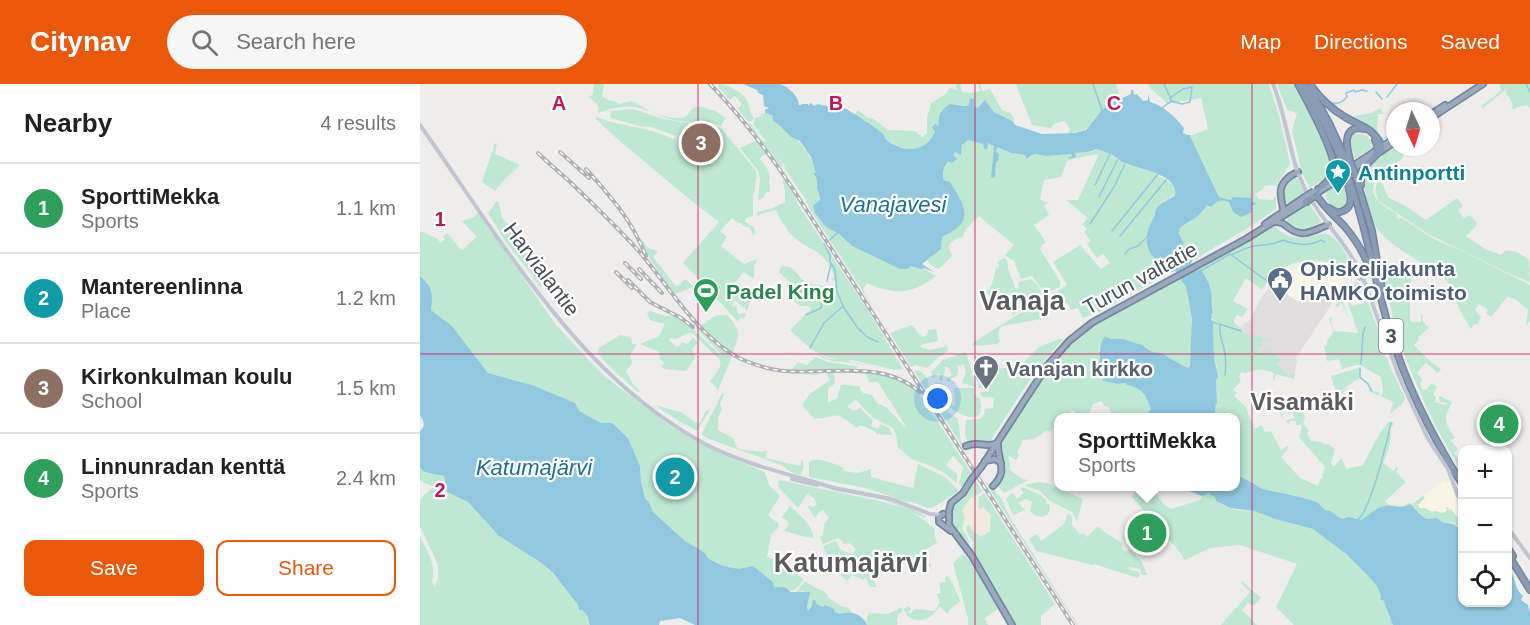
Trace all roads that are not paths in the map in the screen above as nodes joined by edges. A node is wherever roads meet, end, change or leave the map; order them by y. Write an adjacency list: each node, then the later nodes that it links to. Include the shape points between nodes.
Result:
1 (1273, 84): 12 (main road)
2 (1304, 84): 5 (highway); 10 (highway, via 1344,117 1369,129); 11 (highway, 3, via 1329,123)
3 (1477, 84): 6 (highway)
4 (1483, 84): 7 (highway)
5 (1304, 95): 11 (highway); 14 (highway, via 1334,163 1332,176)
6 (1440, 110)
7 (1440, 110)
8 (420, 125): 36 (main road, Harvialantie, via 560,322 628,391 685,432 725,453 778,473)
9 (1386, 145): 10 (highway)
10 (1380, 149): 11 (highway, via 1367,131 1353,130 1346,142); 14 (highway); 15 (highway, via 1362,171)
11 (1347, 166): 13 (highway, 3, bridge)
12 (1298, 173): 16 (highway, via 1281,187); 20 (main road)
13 (1350, 175): 14 (highway, via 1350,201 1344,211 1328,208); 15 (highway); 23 (highway, 3, via 1367,223); 24 (highway, 3)
14 (1318, 193): 17 (highway, bridge); 24 (highway, via 1358,245)
15 (1362, 195): 23 (highway)
16 (1282, 201): 17 (highway, via 1286,205); 18 (highway)
17 (1301, 203): 18 (highway, Turun valtatie)
18 (1283, 214): 19 (highway, Turun valtatie); 21 (highway); 22 (highway, Turun valtatie)
19 (1273, 222): 21 (highway); 22 (highway, Turun valtatie)
20 (1326, 223): 21 (highway, via 1303,234); 35 (main road, via 1356,263 1358,278 1366,288 1400,379)
21 (1287, 227)
22 (1224, 250): 25 (highway, Turun valtatie, via 1109,312 1074,336 1047,366)
23 (1382, 290): 31 (highway, 3, via 1416,393)
24 (1380, 296): 32 (highway, 3, via 1413,394)
25 (1000, 439): 26 (highway, via 992,445); 28 (highway, Turun valtatie); 30 (highway, via 998,453)
26 (983, 444): 27 (highway); 28 (highway)
27 (966, 446)
28 (991, 453): 29 (highway, Turun valtatie)
29 (983, 464): 30 (highway, via 991,459); 33 (highway, Turun valtatie, bridge)
30 (1002, 464): 34 (highway, via 1002,474)
31 (1458, 471)
32 (1458, 477)
33 (970, 482): 37 (highway, Turun valtatie, via 949,502); 38 (highway, Turun valtatie, via 951,503)
34 (993, 486)
35 (1461, 499)
36 (908, 505): 37 (main road, Harvialantie); 39 (main road, Harvialantie)
37 (943, 515): 38 (highway); 39 (highway, via 939,517)
38 (949, 519): 39 (highway, via 946,524); 42 (highway, Harvialantie)
39 (940, 523): 42 (highway, Harvialantie)
40 (1512, 533): 43 (main road)
41 (1511, 553): 45 (highway)
42 (972, 556): 47 (highway, Harvialantie)
43 (1530, 558)
44 (1512, 561): 46 (highway)
45 (1530, 583)
46 (1530, 590)
47 (1012, 625)

